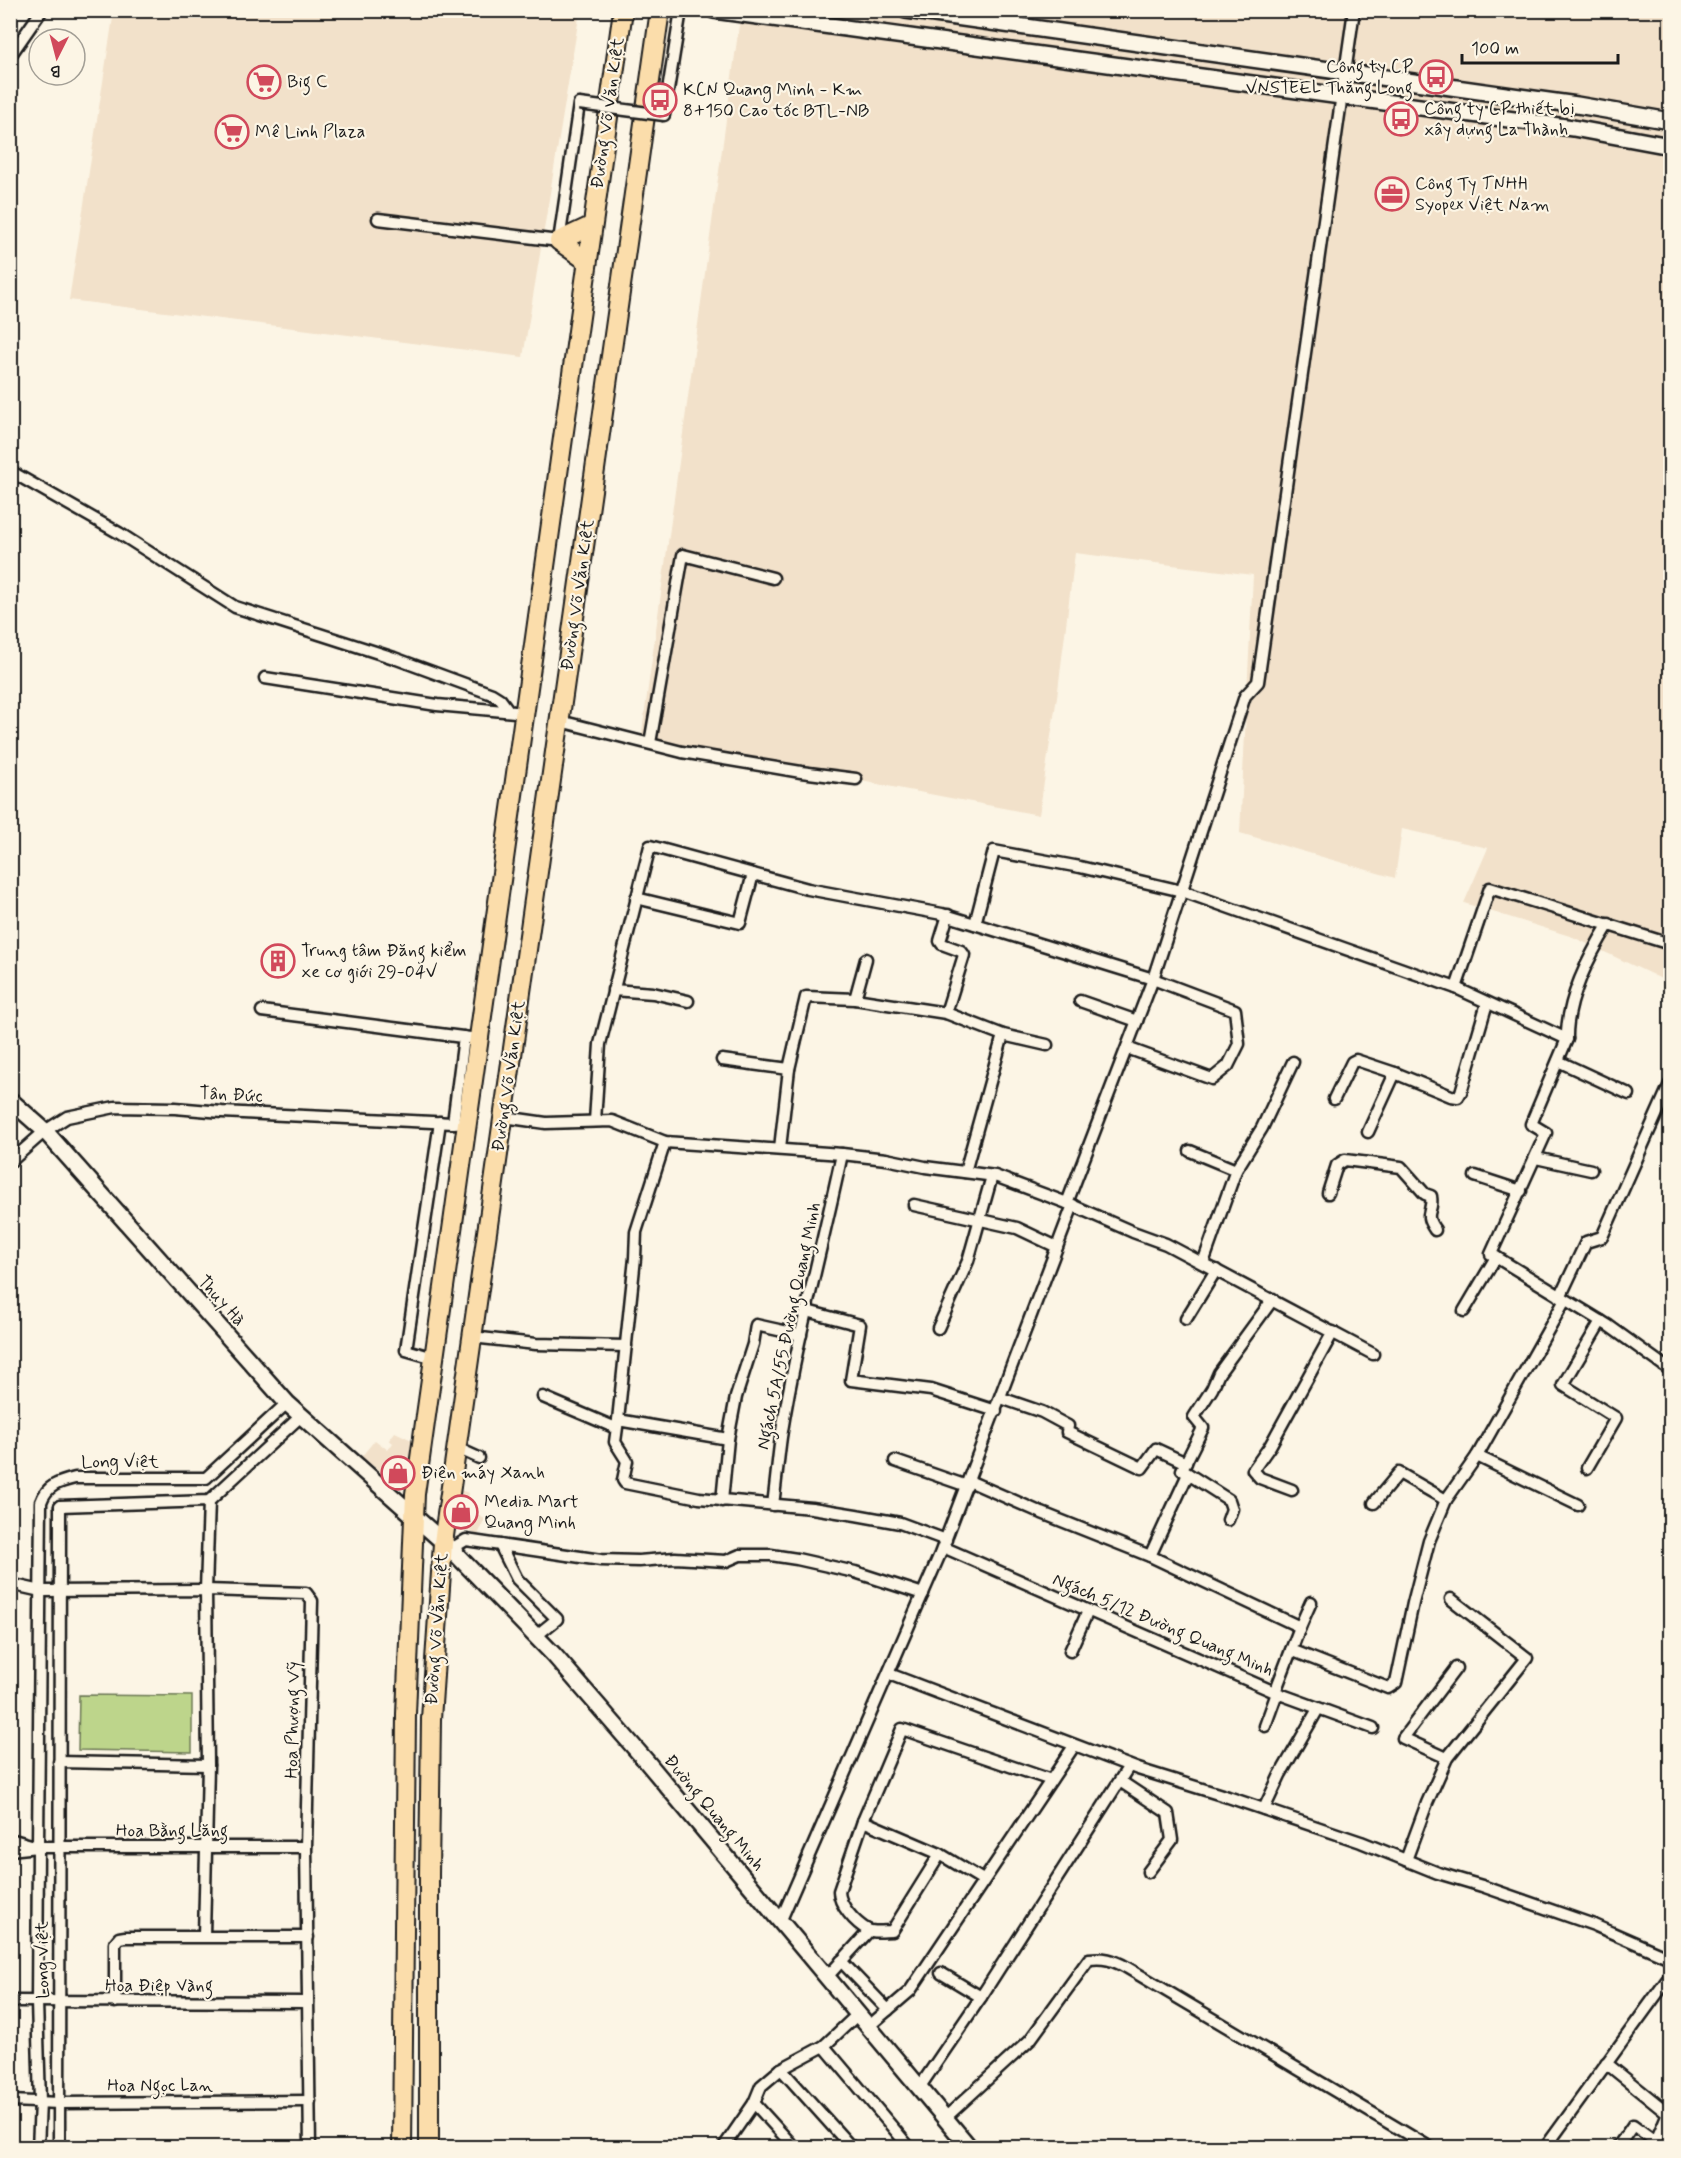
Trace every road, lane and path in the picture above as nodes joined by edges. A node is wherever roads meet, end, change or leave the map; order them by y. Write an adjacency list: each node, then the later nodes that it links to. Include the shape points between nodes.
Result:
1 (42, 10): 8 (street)
2 (623, 10): 14 (highway, Đường Võ Văn Kiệt)
3 (660, 10): 21 (highway, Đường Võ Văn Kiệt)
4 (681, 10): 15 (street, bridge, via 664,115 579,104)
5 (714, 10): 10 (street)
6 (906, 10): 9 (street)
7 (1354, 10): 9 (street)
8 (10, 56)
9 (1345, 73): 10 (street); 11 (street)
10 (1342, 96): 12 (street, via 1573,128); 25 (street, via 1258,682 1245,696)
11 (1671, 121)
12 (1671, 146)
13 (378, 219): 15 (street)
14 (586, 229): 15 (highway); 16 (highway, Đường Võ Văn Kiệt)
15 (560, 241): 16 (highway)
16 (582, 258): 20 (highway, Đường Võ Văn Kiệt, via 556,480)
17 (10, 471): 20 (street, via 119,533 235,608 394,658 492,694)
18 (773, 578): 22 (street, via 683,555)
19 (265, 678): 20 (street, via 437,705)
20 (516, 712): 43 (highway, Đường Võ Văn Kiệt)
21 (560, 721): 22 (street); 56 (highway, Đường Võ Văn Kiệt)
22 (650, 743): 23 (street, via 682,752)
23 (856, 779)
24 (753, 874): 26 (street, via 740,923); 26 (street, via 650,846); 27 (street, via 808,889)
25 (1182, 891): 28 (street, via 994,851); 32 (street); 33 (street)
26 (636, 898): 34 (street)
27 (948, 915): 28 (street); 40 (street, via 940,941 964,955)
28 (975, 924): 32 (street)
29 (1609, 924): 30 (street); 33 (street, via 1490,888); 44 (street, via 1583,971 1566,1030)
30 (1671, 944)
31 (867, 959): 35 (street)
32 (1153, 979): 41 (street); 46 (street, via 1235,1010 1239,1044 1228,1066 1212,1079)
33 (1456, 988): 38 (street)
34 (613, 990): 36 (street); 57 (street, via 600,1044)
35 (855, 999): 40 (street); 50 (street, via 806,997)
36 (688, 1001)
37 (1080, 1001): 41 (street)
38 (1487, 1003): 44 (street); 51 (street, via 1458,1097)
39 (262, 1011): 43 (street)
40 (946, 1014): 42 (street)
41 (1137, 1021): 46 (street)
42 (1003, 1035): 45 (street); 70 (street)
43 (471, 1038): 59 (highway, Đường Võ Văn Kiệt)
44 (1567, 1039): 48 (street)
45 (1047, 1045)
46 (1127, 1048): 75 (street)
47 (722, 1060): 50 (street)
48 (1558, 1061): 53 (street); 66 (street, via 1531,1124 1546,1133)
49 (1293, 1062): 68 (street, via 1262,1128)
50 (789, 1069): 63 (street)
51 (1395, 1073): 54 (street, via 1356,1060); 61 (street)
52 (1671, 1084): 83 (street, via 1602,1237 1586,1242)
53 (1629, 1094)
54 (1334, 1099)
55 (10, 1100): 60 (street, Thụy Hà)
56 (504, 1117): 57 (street, via 546,1123); 92 (highway, Đường Võ Văn Kiệt)
57 (595, 1121): 62 (street, via 612,1121)
58 (440, 1122): 59 (street, Tân Đức); 60 (street, Tân Đức, via 115,1107 67,1117); 95 (street, via 406,1350)
59 (460, 1123): 95 (highway, Đường Võ Văn Kiệt)
60 (45, 1131): 67 (street, Tân Đức); 99 (street, Thụy Hà)
61 (1368, 1132)
62 (664, 1142): 63 (street); 93 (street, via 636,1232)
63 (780, 1149): 65 (street)
64 (1190, 1151): 68 (street)
65 (842, 1154): 70 (street); 85 (street, Ngách 5A/55 Đường Quang Minh)
66 (1536, 1158): 69 (street); 73 (street)
67 (10, 1162)
68 (1236, 1170): 81 (street)
69 (1591, 1170)
70 (965, 1172): 71 (street)
71 (992, 1176): 75 (street); 77 (street)
72 (1475, 1176): 73 (street)
73 (1521, 1191): 80 (street, via 1491,1254)
74 (1328, 1193): 78 (street, via 1337,1166 1345,1160 1396,1165 1431,1196 1428,1221)
75 (1070, 1204): 79 (street); 81 (street)
76 (914, 1205): 77 (street)
77 (981, 1219): 79 (street, via 1017,1228); 89 (street, via 968,1261)
78 (1435, 1230)
79 (1058, 1247): 98 (street)
80 (1496, 1257): 83 (street); 86 (street)
81 (1203, 1263): 82 (street)
82 (1216, 1270): 84 (street); 87 (street)
83 (1563, 1298): 88 (street); 105 (street)
84 (1273, 1299): 90 (street); 109 (street, via 1219,1373 1194,1417 1203,1428)
85 (807, 1311): 91 (street, Ngách 5A/55 Đường Quang Minh); 100 (street, via 860,1325 851,1380 931,1390)
86 (1464, 1311)
87 (1186, 1319)
88 (1601, 1321): 96 (street); 108 (street, via 1563,1385 1616,1418)
89 (938, 1328)
90 (1333, 1332): 94 (street); 112 (street, via 1253,1470 1260,1478)
91 (801, 1335): 103 (street, via 756,1325); 117 (street, Ngách 5A/55 Đường Quang Minh, via 781,1436)
92 (472, 1337): 93 (street); 104 (highway, Đường Võ Văn Kiệt)
93 (626, 1347): 102 (street)
94 (1373, 1354)
95 (434, 1358): 120 (highway, Đường Võ Văn Kiệt)
96 (1671, 1370)
97 (543, 1397): 102 (street)
98 (1001, 1398): 100 (street); 109 (street, via 1042,1412 1068,1426 1067,1432 1142,1468 1156,1449)
99 (287, 1403): 101 (street, Thụy Hà); 111 (street, Long Việt, via 206,1478 75,1478)
100 (996, 1411): 110 (street)
101 (301, 1416): 114 (street); 120 (street, Thụy Hà)
102 (617, 1424): 103 (street); 115 (street, Ngách 5/12 Đường Quang Minh, via 615,1442 627,1461 625,1483)
103 (728, 1439): 115 (street)
104 (457, 1448): 106 (street); 124 (highway, Đường Võ Văn Kiệt)
105 (1477, 1456): 113 (street); 118 (street)
106 (479, 1458)
107 (896, 1461): 110 (street)
108 (1587, 1468)
109 (1187, 1469): 121 (street, via 1229,1500 1232,1509); 125 (street)
110 (968, 1484): 122 (street); 125 (street)
111 (48, 1487): 119 (street); 128 (street, Long Việt, via 41,1502)
112 (1292, 1490)
113 (1446, 1500): 116 (street, via 1399,1473); 136 (street, via 1429,1541 1392,1687)
114 (209, 1501): 119 (street); 127 (street)
115 (722, 1501): 117 (street, Ngách 5/12 Đường Quang Minh)
116 (1374, 1503)
117 (773, 1505): 122 (street, Ngách 5/12 Đường Quang Minh, via 900,1523)
118 (1578, 1505)
119 (60, 1506): 129 (street, Long Việt)
120 (414, 1518): 124 (street, Đường Quang Minh); 196 (highway, Đường Võ Văn Kiệt, via 406,1714)
121 (1228, 1521)
122 (944, 1544): 130 (street); 133 (street, Ngách 5/12 Đường Quang Minh)
123 (500, 1545): 124 (street, via 466,1540); 130 (street, via 630,1561 726,1561 740,1556 771,1555 855,1572); 135 (street, via 517,1579 557,1620)
124 (447, 1546): 135 (street, Đường Quang Minh); 197 (highway, Đường Võ Văn Kiệt, via 431,1719)
125 (1150, 1556): 134 (street)
126 (10, 1584): 128 (street, Hoa Phượng Vỹ)
127 (206, 1590): 129 (street, Hoa Phượng Vỹ); 147 (street); 156 (street, Hoa Phượng Vỹ, via 306,1593 312,1601)
128 (41, 1591): 129 (street, Hoa Phượng Vỹ); 154 (street, Long Việt)
129 (59, 1592): 146 (street, Long Việt)
130 (923, 1594): 139 (street)
131 (1451, 1599): 145 (street, via 1527,1658)
132 (1311, 1602): 134 (street)
133 (1088, 1611): 137 (street); 140 (street, Ngách 5/12 Đường Quang Minh)
134 (1300, 1627): 136 (street)
135 (536, 1636): 163 (street, Đường Quang Minh)
136 (1291, 1650): 140 (street)
137 (1070, 1651)
138 (1456, 1668): 145 (street, via 1403,1738)
139 (889, 1674): 144 (street); 163 (street)
140 (1276, 1692): 141 (street, Ngách 5/12 Đường Quang Minh); 142 (street)
141 (1318, 1709): 143 (street, Ngách 5/12 Đường Quang Minh); 151 (street)
142 (1265, 1726)
143 (1373, 1728)
144 (1074, 1746): 148 (street); 149 (street)
145 (1447, 1758): 160 (street)
146 (59, 1762): 147 (street); 155 (street, Long Việt)
147 (208, 1765): 157 (street)
148 (1130, 1766): 150 (street); 151 (street)
149 (1051, 1780): 152 (street, via 902,1729); 162 (street)
150 (1120, 1781): 161 (street, via 1168,1813 1172,1840); 172 (street)
151 (1264, 1809): 160 (street)
152 (863, 1821): 159 (street); 164 (street, via 839,1896 840,1902)
153 (10, 1839): 154 (street, Hoa Bằng Lăng)
154 (38, 1846): 155 (street, Hoa Bằng Lăng); 158 (street, Hoa Bằng Lăng); 174 (street, Long Việt)
155 (59, 1847): 157 (street, Hoa Bằng Lăng); 175 (street, Long Việt)
156 (306, 1847): 157 (street, Hoa Bằng Lăng); 166 (street, Hoa Phượng Vỹ)
157 (206, 1848): 165 (street)
158 (10, 1850)
159 (940, 1854): 162 (street); 164 (street, via 892,1931)
160 (1406, 1860): 167 (street, via 1594,1925)
161 (1148, 1872)
162 (983, 1880): 178 (street, via 910,1991)
163 (780, 1922): 171 (street, Đường Quang Minh)
164 (869, 1931): 168 (street)
165 (204, 1936): 166 (street); 176 (street, via 119,1938 115,1943)
166 (308, 1937): 177 (street, Hoa Phượng Vỹ)
167 (1671, 1958)
168 (841, 1961): 171 (street); 178 (street)
169 (941, 1973): 172 (street)
170 (1671, 1976): 182 (street)
171 (827, 1977): 179 (street, Đường Quang Minh)
172 (981, 1996): 184 (street)
173 (10, 2001): 174 (street, Hoa Điệp Vàng)
174 (37, 2002): 175 (street, Hoa Điệp Vàng); 187 (street, Long Việt)
175 (60, 2002): 176 (street, Hoa Điệp Vàng); 188 (street, Long Việt)
176 (115, 2002): 177 (street, Hoa Điệp Vàng)
177 (308, 2002): 186 (street, Hoa Phượng Vỹ)
178 (888, 2010): 180 (street)
179 (858, 2014): 180 (street, Đường Quang Minh); 181 (street)
180 (868, 2027): 184 (street, Đường Quang Minh)
181 (824, 2046): 183 (street); 201 (street)
182 (1606, 2063): 191 (street, via 1668,2113); 192 (street)
183 (781, 2069): 189 (street, via 761,2086); 200 (street)
184 (919, 2088): 190 (street, Đường Quang Minh)
185 (10, 2101): 187 (street, Hoa Ngọc Lan)
186 (310, 2101): 188 (street, Hoa Ngọc Lan); 195 (street, Hoa Phượng Vỹ)
187 (40, 2102): 188 (street, Hoa Ngọc Lan); 193 (street, Long Việt)
188 (60, 2103): 194 (street, Long Việt)
189 (754, 2103): 198 (street); 199 (street)
190 (945, 2119): 202 (street, Đường Quang Minh); 203 (street, via 1030,2040 1089,1959 1099,1957 1126,1967)
191 (1654, 2144): 204 (street, via 1633,2125)
192 (1550, 2146)
193 (38, 2148)
194 (59, 2148)
195 (310, 2148)
196 (402, 2148)
197 (429, 2148)
198 (723, 2148)
199 (795, 2148)
200 (852, 2148)
201 (910, 2148)
202 (970, 2148)
203 (1431, 2148)
204 (1617, 2148)

